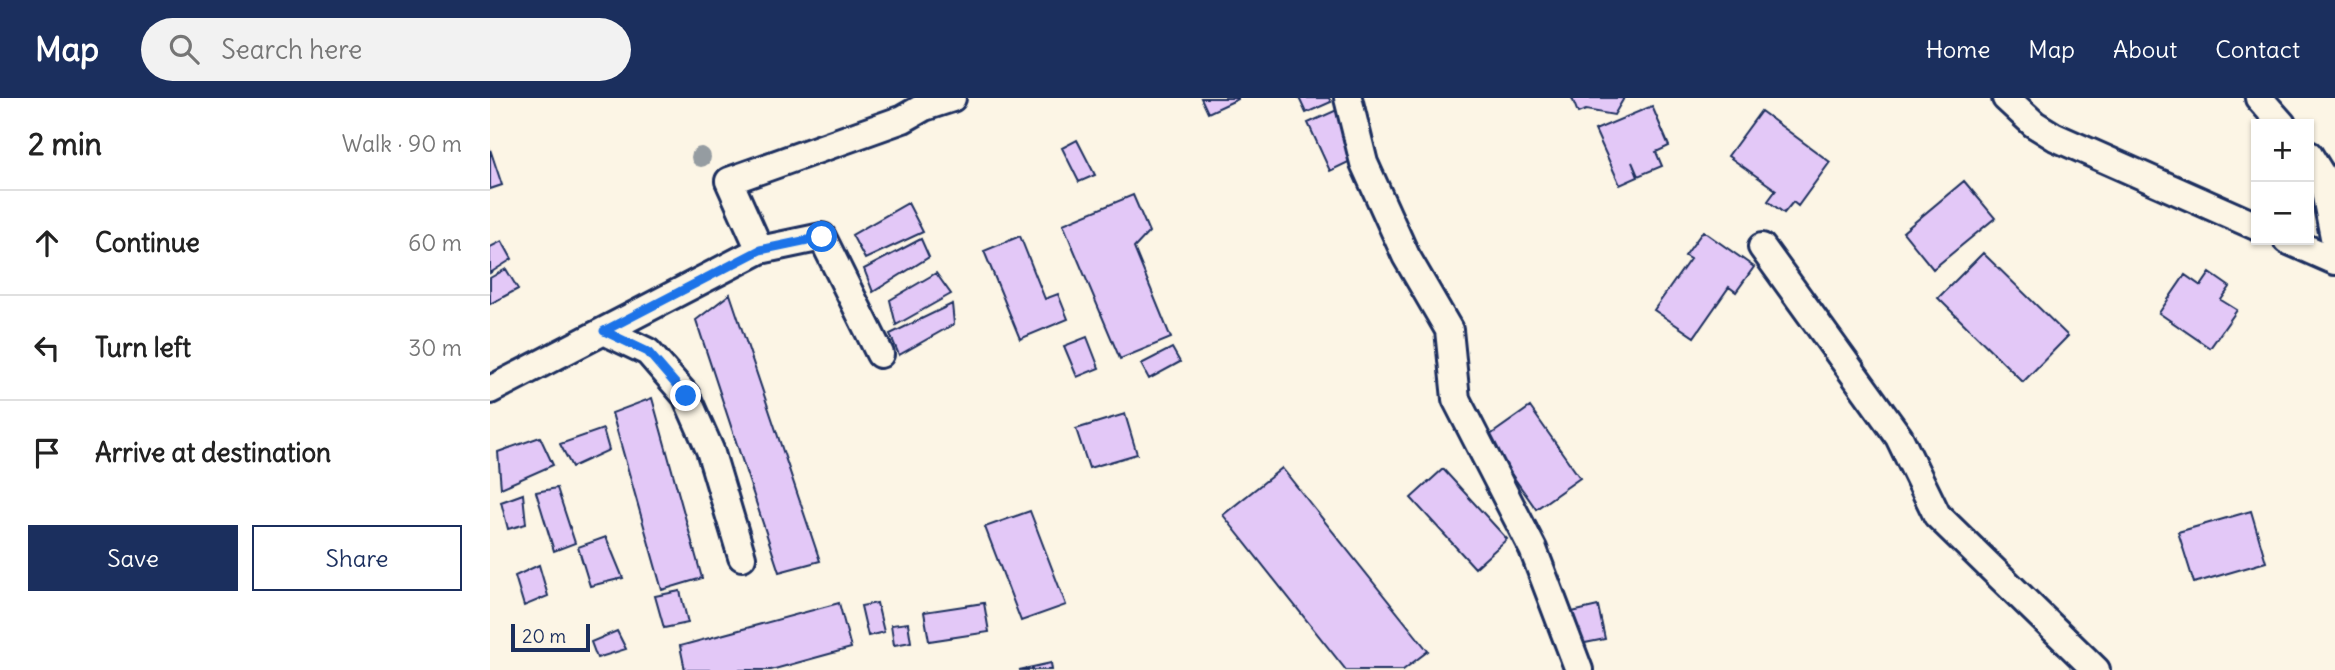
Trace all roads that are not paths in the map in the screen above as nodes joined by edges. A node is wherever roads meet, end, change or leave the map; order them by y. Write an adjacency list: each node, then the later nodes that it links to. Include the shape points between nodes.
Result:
1 (952, 98): 11 (street, via 729,181)
2 (1348, 98): 17 (street, via 1364,163 1406,256 1449,330 1457,400 1533,549)
3 (2006, 98): 7 (street, via 2055,136)
4 (2259, 98): 5 (street)
5 (2278, 119)
6 (2314, 163): 8 (street, via 2322,176)
7 (2251, 224)
8 (2335, 242)
9 (2298, 245): 12 (street)
10 (1762, 247): 18 (street, via 1899,437 1937,514)
11 (760, 250): 13 (street); 14 (street, via 822,237)
12 (2335, 261)
13 (604, 331): 15 (street); 16 (street, via 648,352 686,396 710,450)
14 (880, 354)
15 (490, 390)
16 (742, 557)
17 (1579, 670)
18 (2096, 670)

